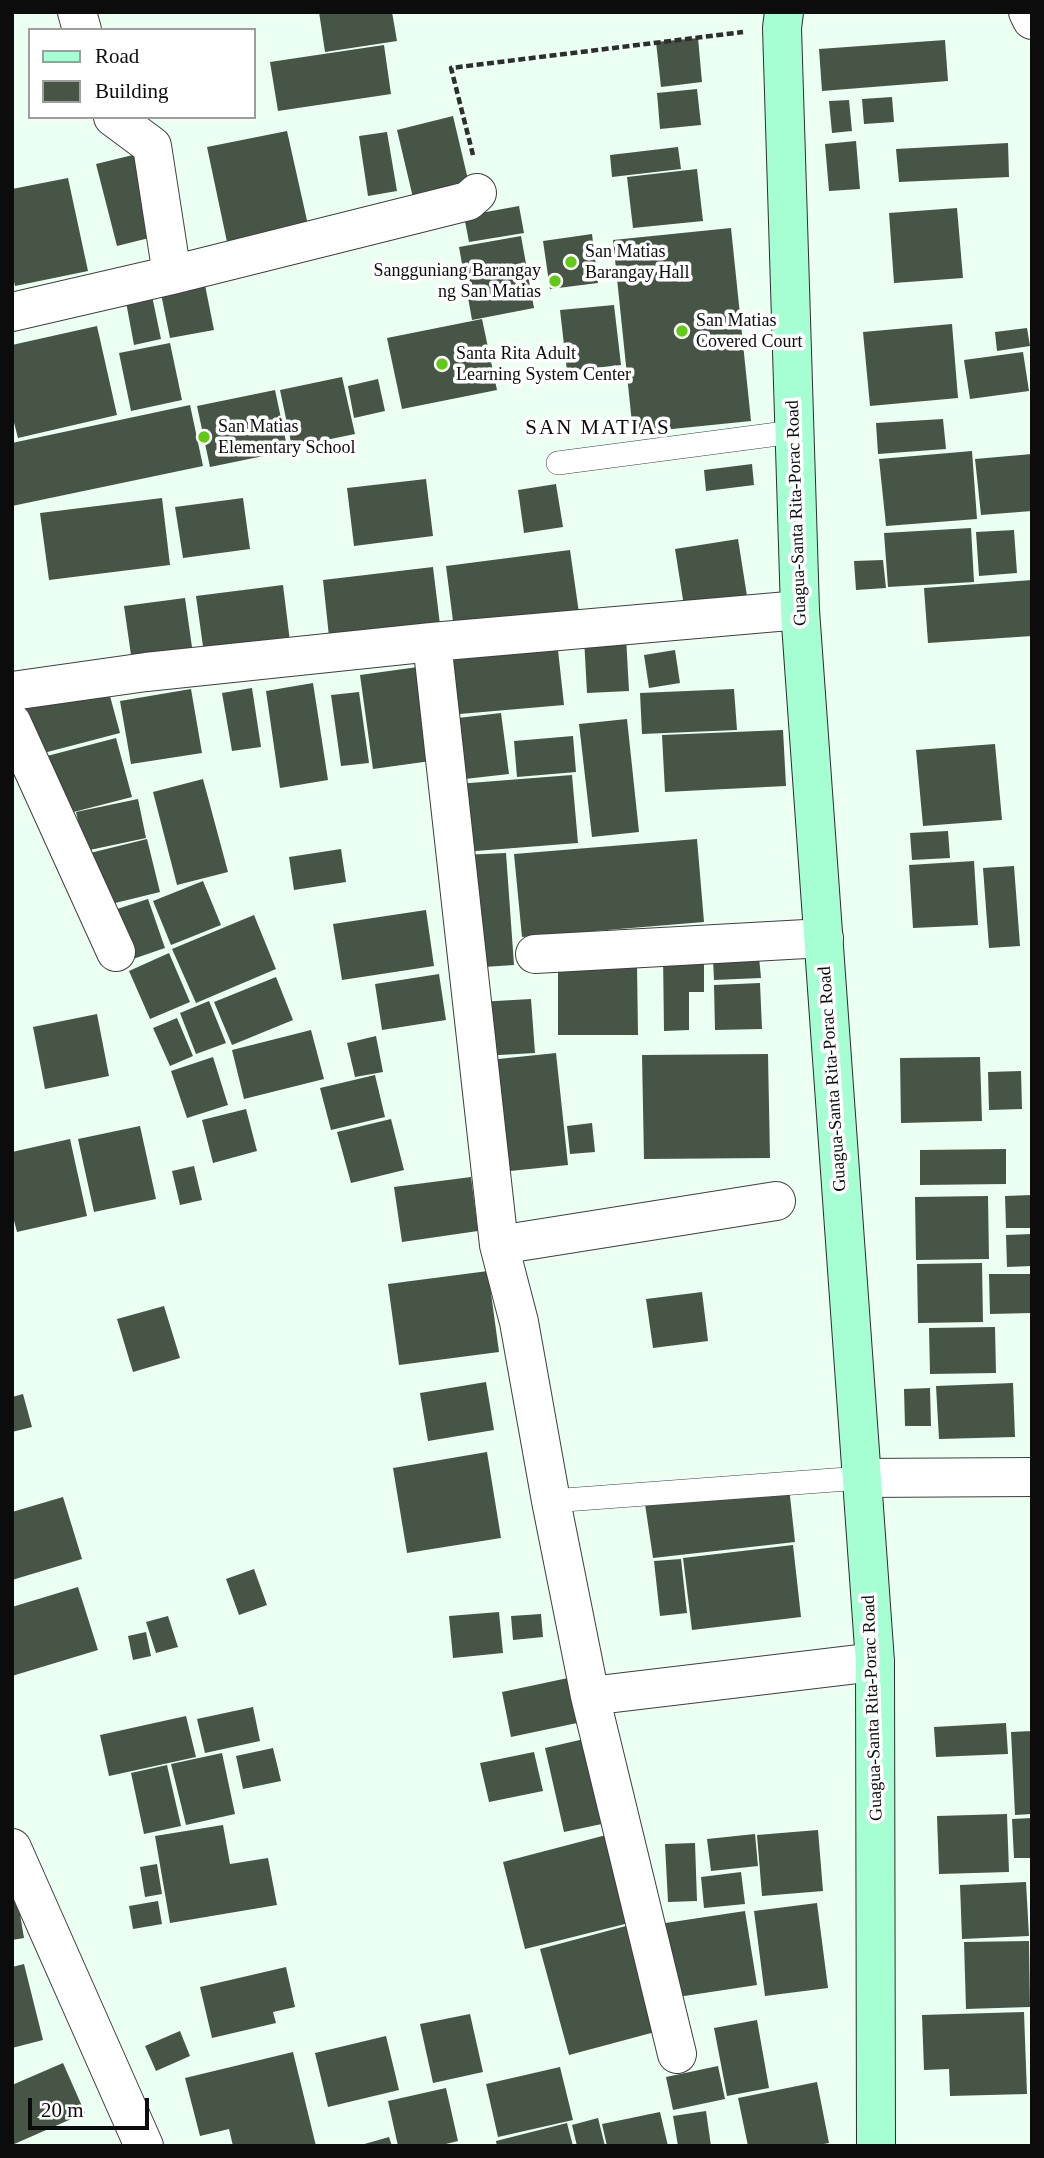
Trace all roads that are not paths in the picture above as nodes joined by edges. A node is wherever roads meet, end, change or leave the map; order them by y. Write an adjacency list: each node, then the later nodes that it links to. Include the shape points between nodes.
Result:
1 (1028, 12): 3 (street)
2 (783, 20): 8 (main road, Guagua-Santa Rita-Porac Road)
3 (1032, 20)
4 (116, 119): 6 (street, via 152,146)
5 (477, 193): 6 (street, via 468,201)
6 (172, 275): 7 (street)
7 (12, 312)
8 (793, 432): 9 (lane); 10 (main road, Guagua-Santa Rita-Porac Road)
9 (558, 463)
10 (800, 610): 11 (street); 14 (main road, Guagua-Santa Rita-Porac Road)
11 (432, 642): 12 (street); 18 (street)
12 (12, 691)
13 (12, 723): 15 (street)
14 (824, 938): 16 (street); 20 (main road, Guagua-Santa Rita-Porac Road)
15 (116, 952)
16 (535, 954)
17 (776, 1201): 18 (street)
18 (499, 1245): 21 (street, via 519,1322)
19 (1032, 1476): 20 (street)
20 (861, 1478): 21 (lane); 22 (main road, Guagua-Santa Rita-Porac Road)
21 (551, 1501): 23 (street)
22 (875, 1662): 23 (street); 27 (main road, Guagua-Santa Rita-Porac Road)
23 (590, 1696): 25 (street)
24 (12, 1848): 26 (street)
25 (677, 2054)
26 (144, 2146)
27 (876, 2146)

